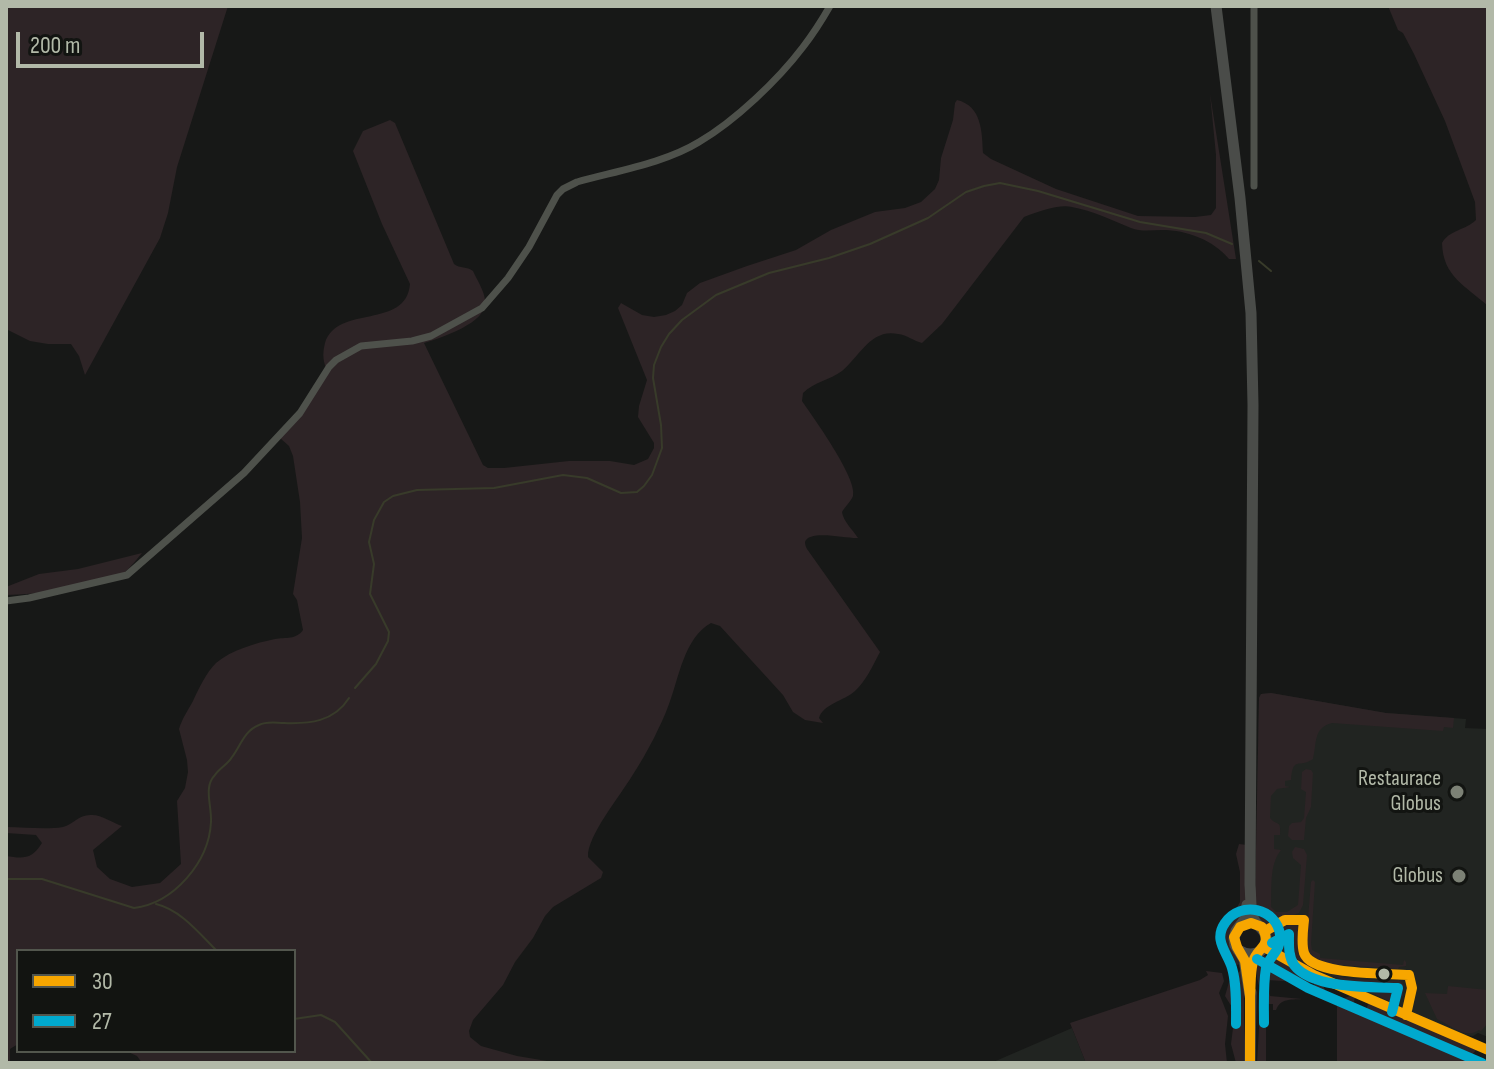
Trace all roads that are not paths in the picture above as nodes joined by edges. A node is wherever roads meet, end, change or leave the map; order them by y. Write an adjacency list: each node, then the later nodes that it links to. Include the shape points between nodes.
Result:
1 (830, 6): 5 (street, via 784,70 698,143 563,189 508,278 482,308 431,336 361,346 336,360 300,413 244,473 127,575)
2 (1216, 6): 6 (main road, via 1251,313)
3 (1254, 6): 4 (street)
4 (1254, 186)
5 (6, 601)
6 (1250, 885): 7 (main road); 8 (main road)
7 (1258, 925): 8 (main road); 10 (main road, via 1266,934)
8 (1239, 926): 9 (main road, via 1234,937)
9 (1238, 950): 10 (main road, via 1248,955); 11 (main road)
10 (1261, 950): 11 (main road, via 1253,961); 12 (street)
11 (1250, 996): 13 (main road)
12 (1488, 1050)
13 (1250, 1063)

